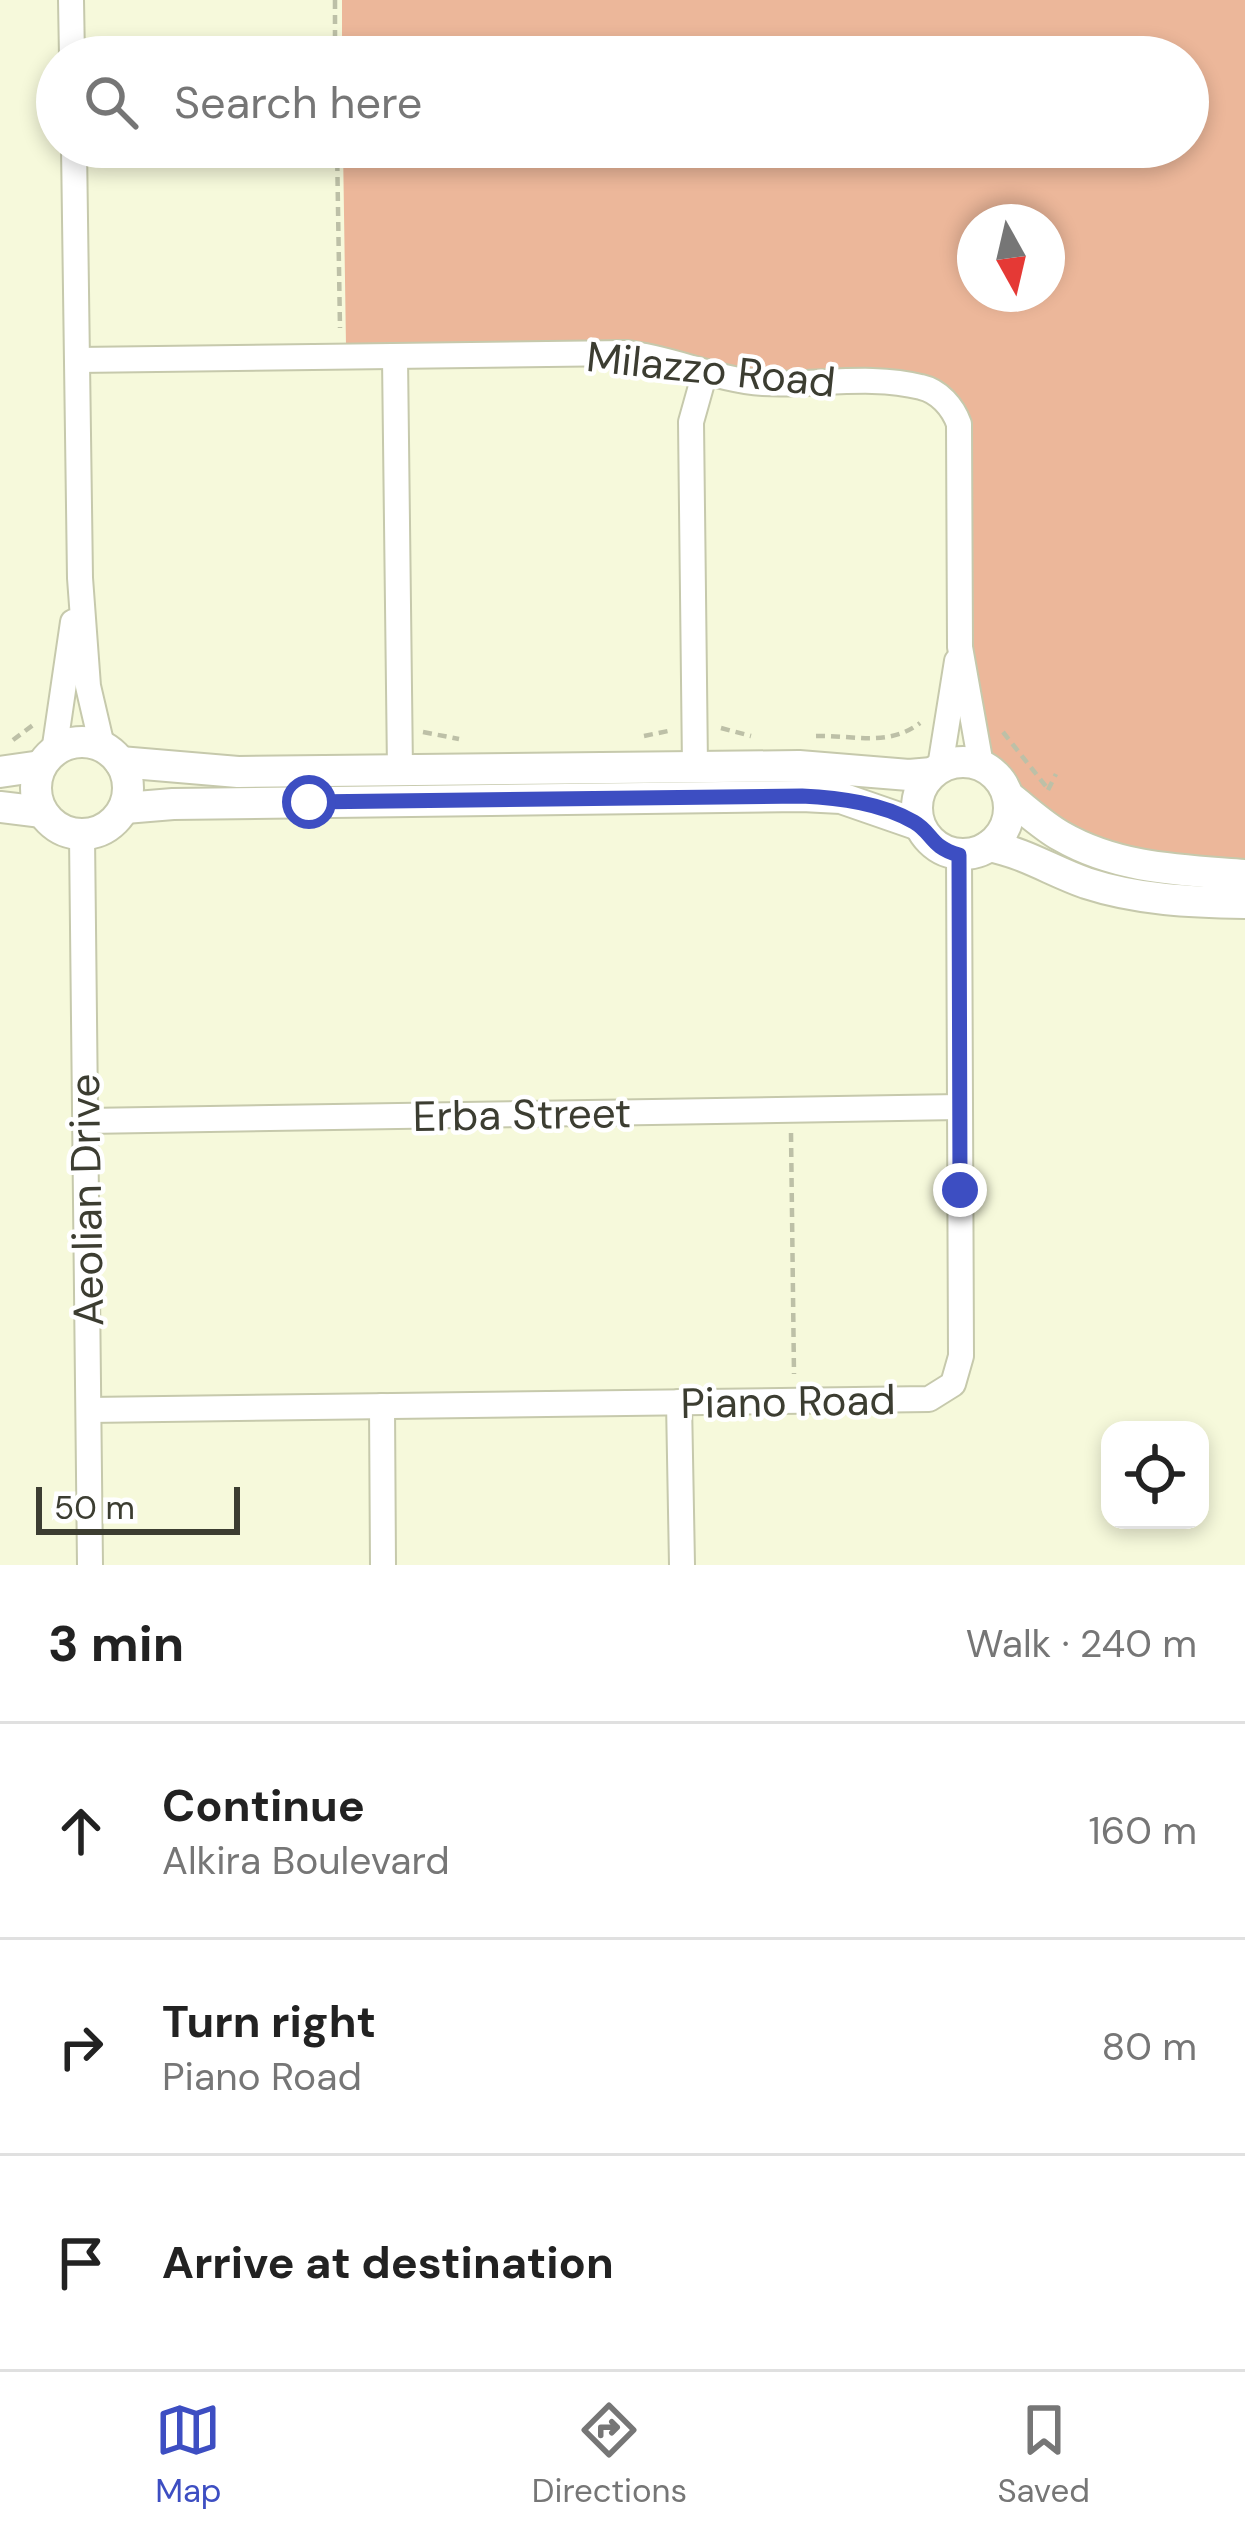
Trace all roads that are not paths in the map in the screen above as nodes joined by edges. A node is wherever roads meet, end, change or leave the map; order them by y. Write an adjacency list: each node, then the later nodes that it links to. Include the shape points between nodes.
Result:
1 (71, 0): 2 (street)
2 (72, 36)
3 (74, 168): 5 (street)
4 (395, 358): 5 (street, Milazzo Road); 6 (street, Milazzo Road, via 626,353); 13 (street)
5 (78, 360): 7 (street)
6 (705, 372): 8 (street, Milazzo Road, via 764,383 902,384 926,388 955,412); 12 (street, via 691,422)
7 (80, 578): 9 (street, via 88,686); 10 (street)
8 (960, 647): 11 (street, Milazzo Road); 14 (street, Milazzo Road)
9 (111, 754): 10 (street, via 77,742); 13 (street, via 238,772); 18 (street, via 128,776)
10 (47, 759): 15 (street); 19 (street, via 36,797)
11 (981, 765): 14 (street, via 953,762); 16 (street)
12 (695, 766): 13 (street); 14 (street)
13 (400, 770)
14 (936, 770): 20 (street, via 917,797)
15 (0, 772)
16 (1008, 796): 22 (street, via 1006,824); 24 (street, via 1060,836 1110,858)
17 (0, 807): 19 (street)
18 (125, 808): 20 (street, via 802,796 841,798); 21 (street, via 106,829)
19 (41, 812): 21 (street)
20 (919, 824): 23 (street, via 936,846)
21 (82, 836): 27 (street, Aeolian Drive)
22 (989, 846): 23 (street); 25 (street, via 1114,890)
23 (959, 855): 26 (street, Piano Road)
24 (1245, 875)
25 (1245, 903)
26 (959, 1107): 27 (street, Erba Street); 28 (street, Piano Road, via 961,1356 953,1384 929,1399)
27 (86, 1120): 30 (street, Aeolian Drive)
28 (679, 1402): 29 (street, Piano Road); 33 (street)
29 (382, 1406): 30 (street, Piano Road); 32 (street)
30 (89, 1410): 31 (street, Aeolian Drive)
31 (90, 1565)
32 (383, 1565)
33 (682, 1565)

